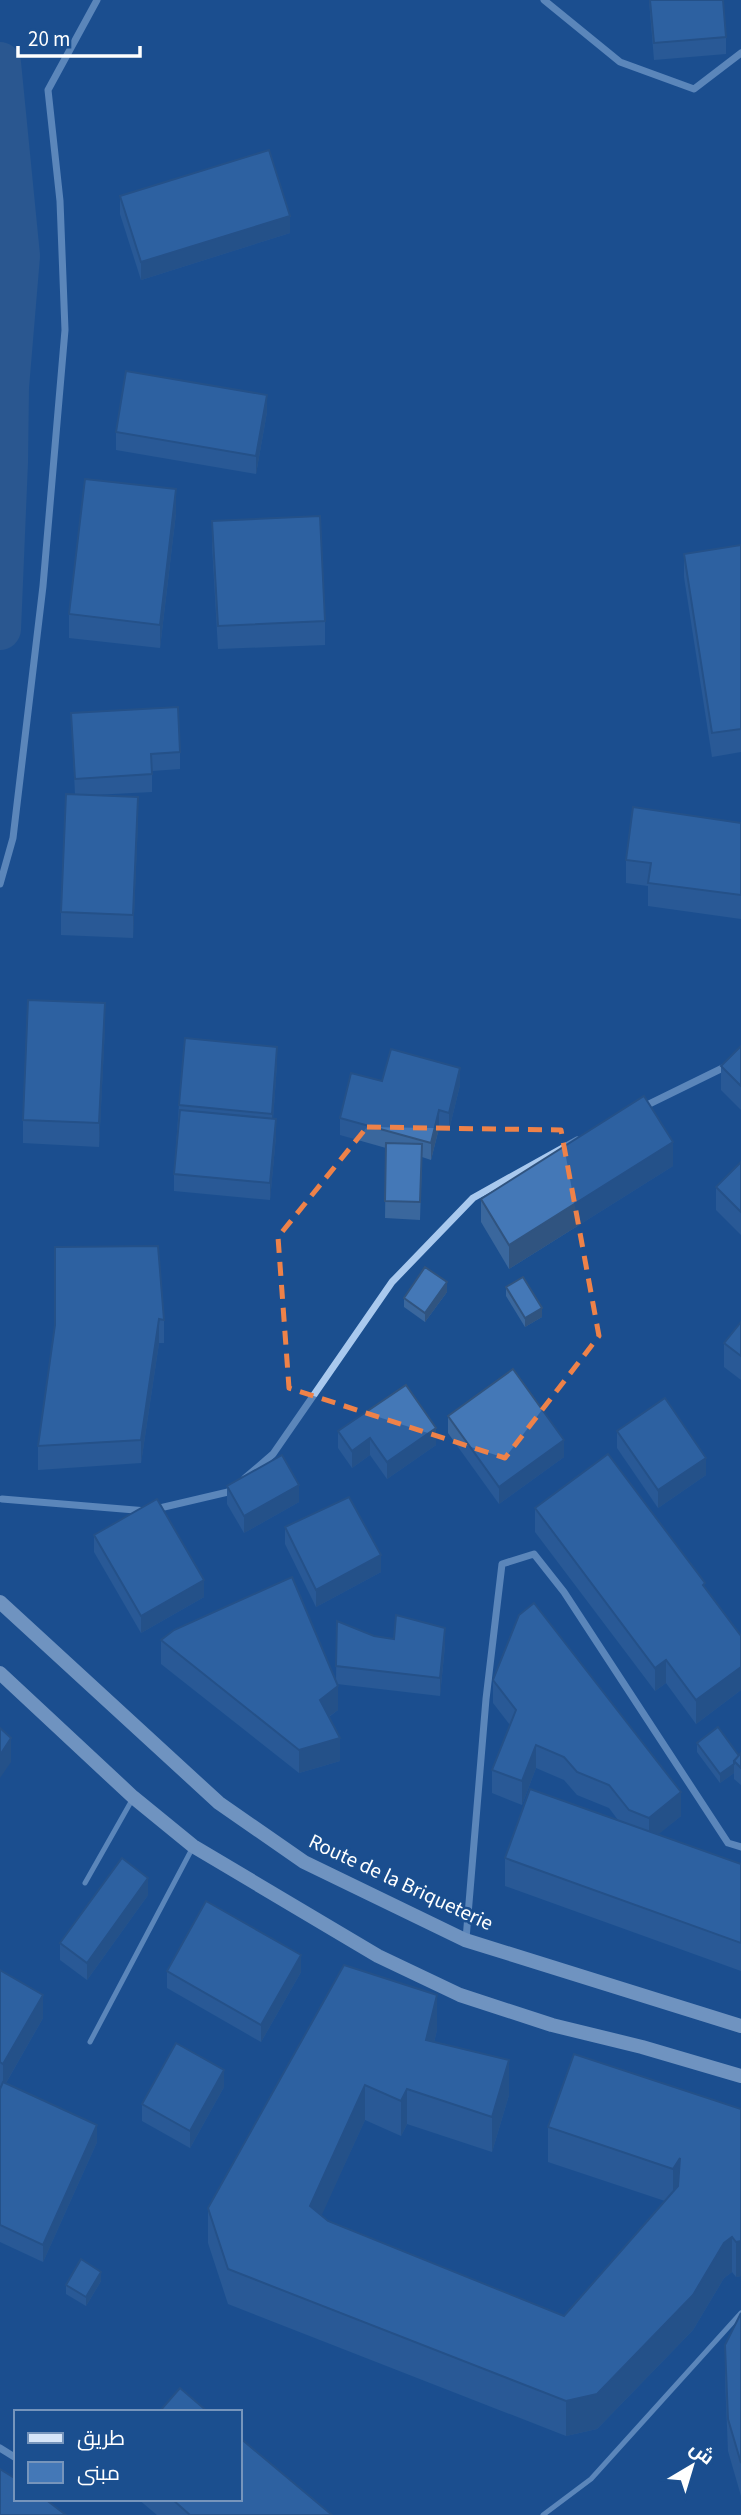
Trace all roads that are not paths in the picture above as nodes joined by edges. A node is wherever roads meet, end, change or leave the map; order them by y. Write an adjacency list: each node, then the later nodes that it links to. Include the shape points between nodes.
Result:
1 (97, 0): 4 (street, via 48,90 60,201 65,330 34,666 13,838)
2 (544, 0): 3 (street, via 620,62 694,89)
3 (741, 53)
4 (0, 884)
5 (741, 1059): 6 (street)
6 (629, 1114)
7 (579, 1139): 8 (street, via 473,1198 392,1282 273,1454 228,1492 148,1511)
8 (1, 1497)
9 (0, 1602): 15 (street, Route de la Briqueterie, via 219,1803 304,1862)
10 (0, 1673): 11 (street)
11 (133, 1797): 12 (street); 14 (lane)
12 (193, 1846): 17 (lane); 18 (street, via 377,1956 460,1995)
13 (741, 1847): 15 (street, via 728,1843 564,1592 534,1554 502,1564)
14 (85, 1883)
15 (466, 1940): 16 (street, Route de la Briqueterie)
16 (741, 2026)
17 (90, 2042)
18 (741, 2076)
19 (741, 2313): 20 (lane, via 591,2479)
20 (543, 2515)

